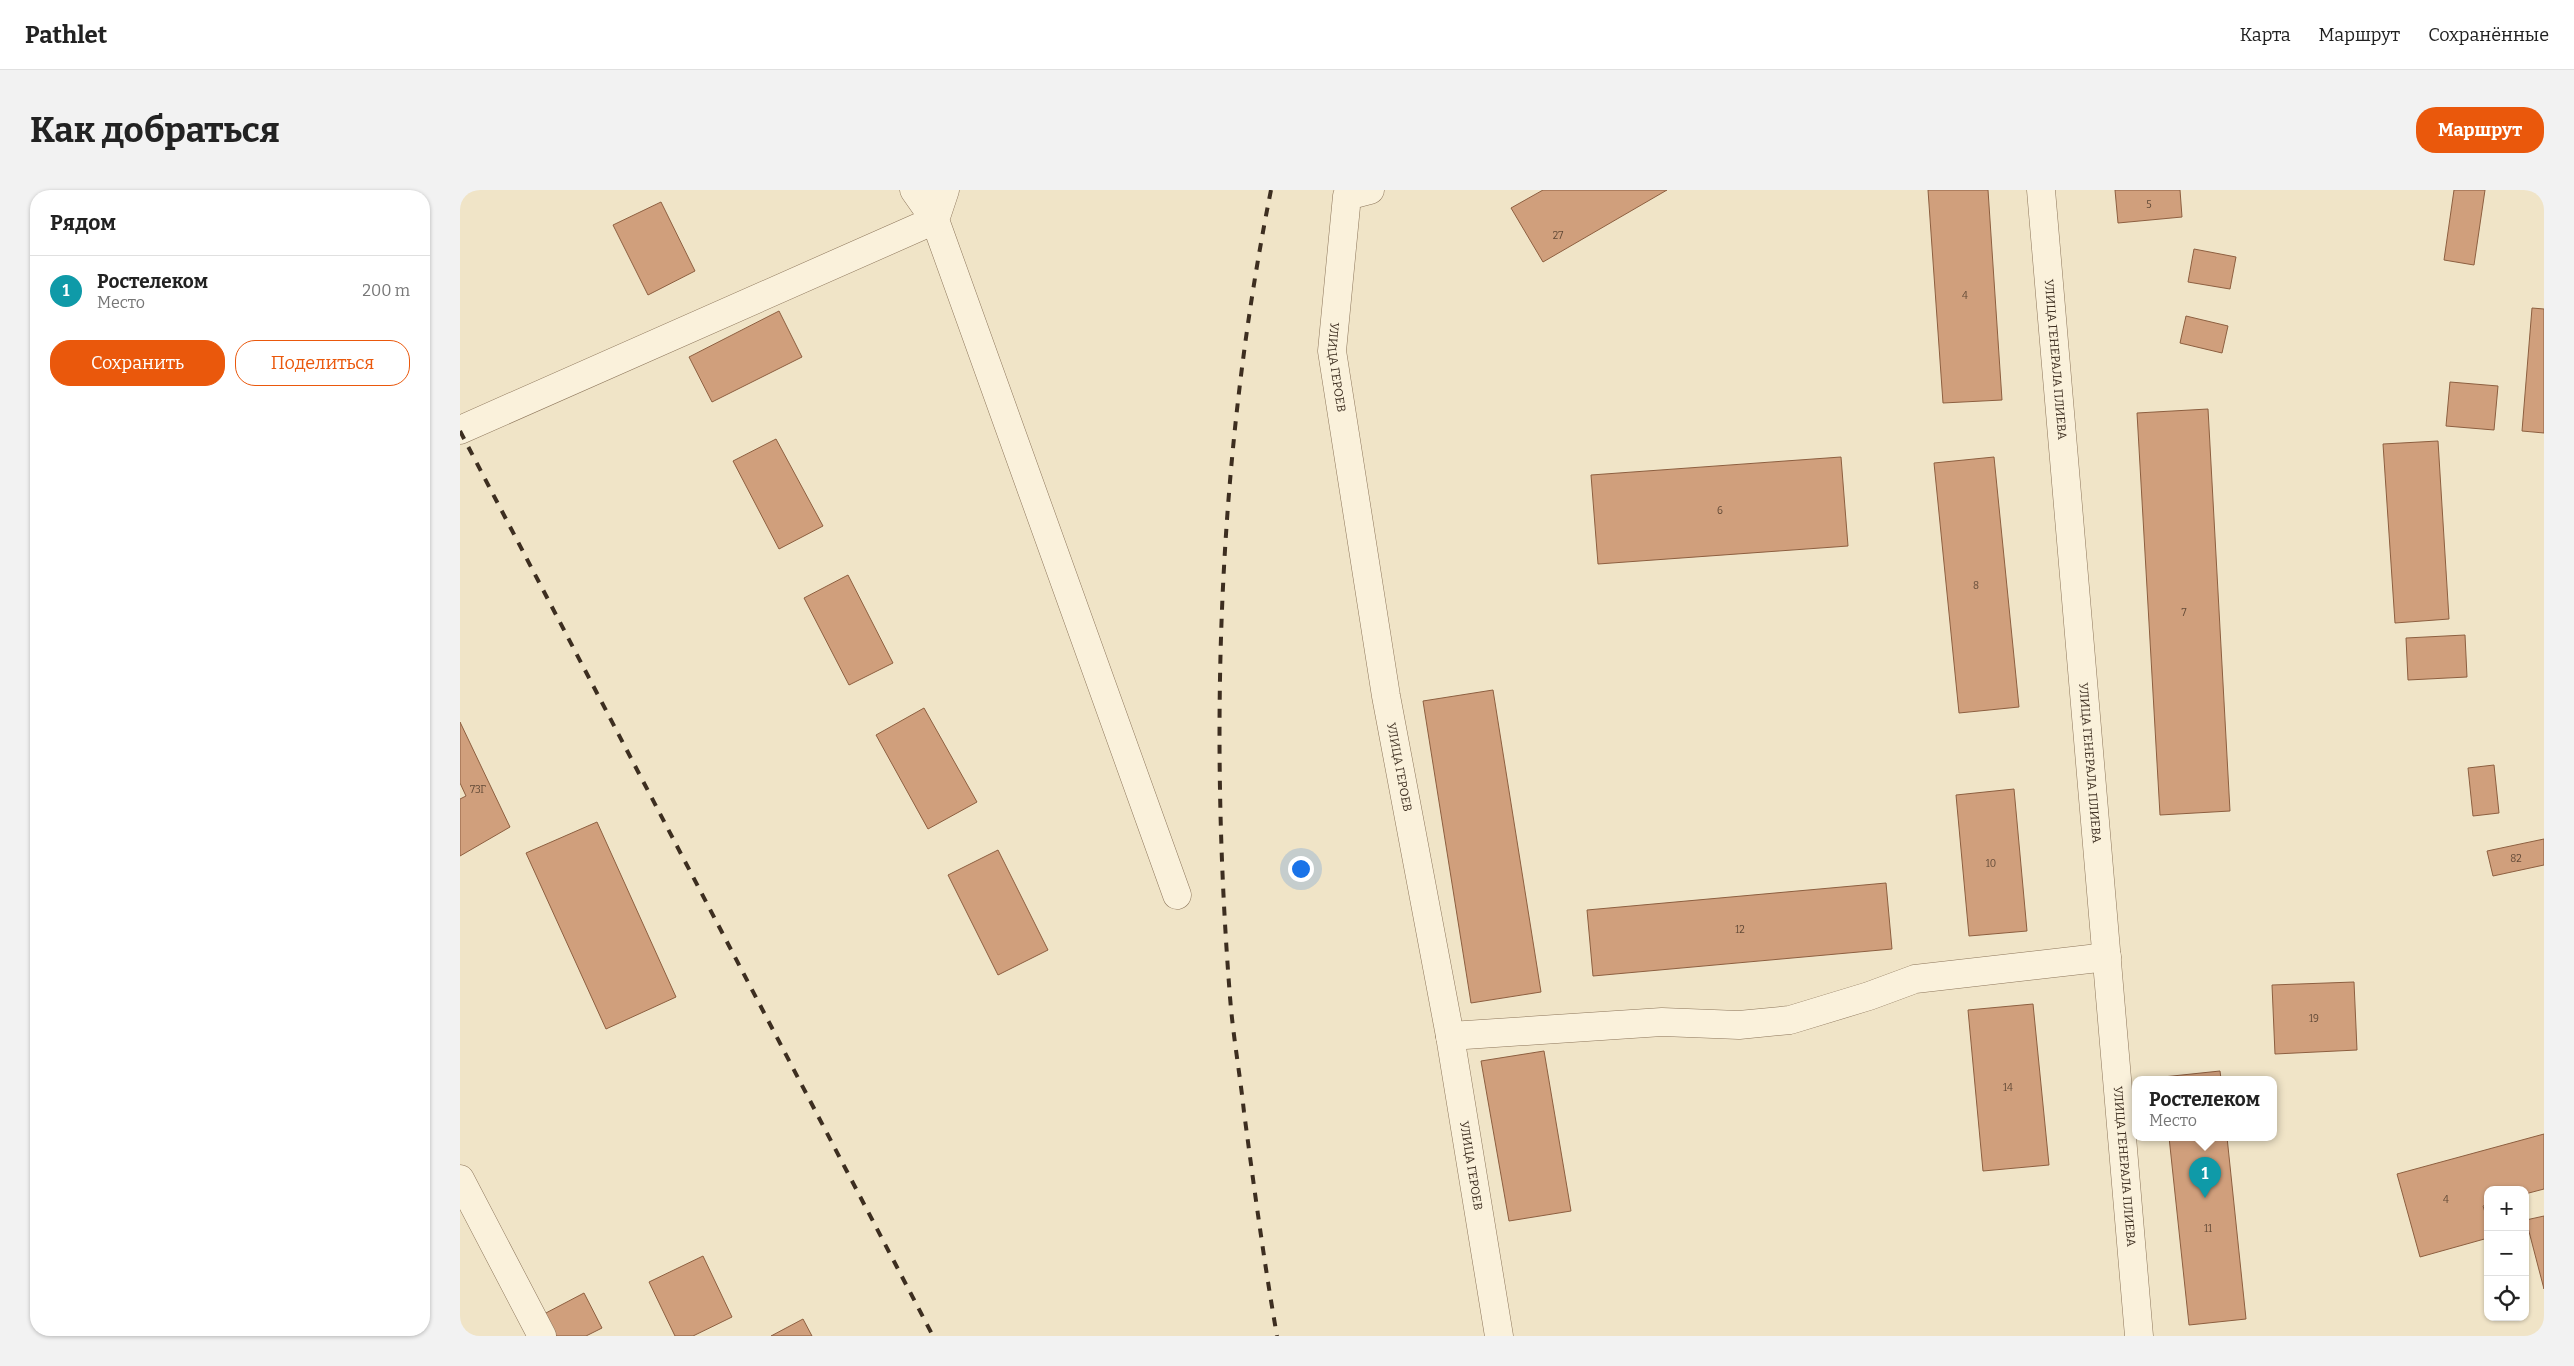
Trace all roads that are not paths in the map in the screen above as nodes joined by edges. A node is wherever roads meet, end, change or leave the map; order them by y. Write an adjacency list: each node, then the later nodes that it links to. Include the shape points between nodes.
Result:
1 (914, 190): 5 (street)
2 (946, 190): 5 (street)
3 (2041, 190): 8 (street, УЛИЦА ГЕНЕРАЛА ПЛИЕВА)
4 (1358, 193): 9 (street, УЛИЦА ГЕРОЕВ, via 1332,352 1386,696)
5 (935, 220): 6 (street); 7 (street)
6 (460, 430)
7 (1177, 895)
8 (2107, 958): 9 (street, via 1915,979 1790,1020 1739,1025 1662,1022); 13 (street, УЛИЦА ГЕНЕРАЛА ПЛИЕВА)
9 (1450, 1036): 12 (street, УЛИЦА ГЕРОЕВ)
10 (460, 1179): 11 (street)
11 (542, 1336)
12 (1499, 1336)
13 (2139, 1336)

